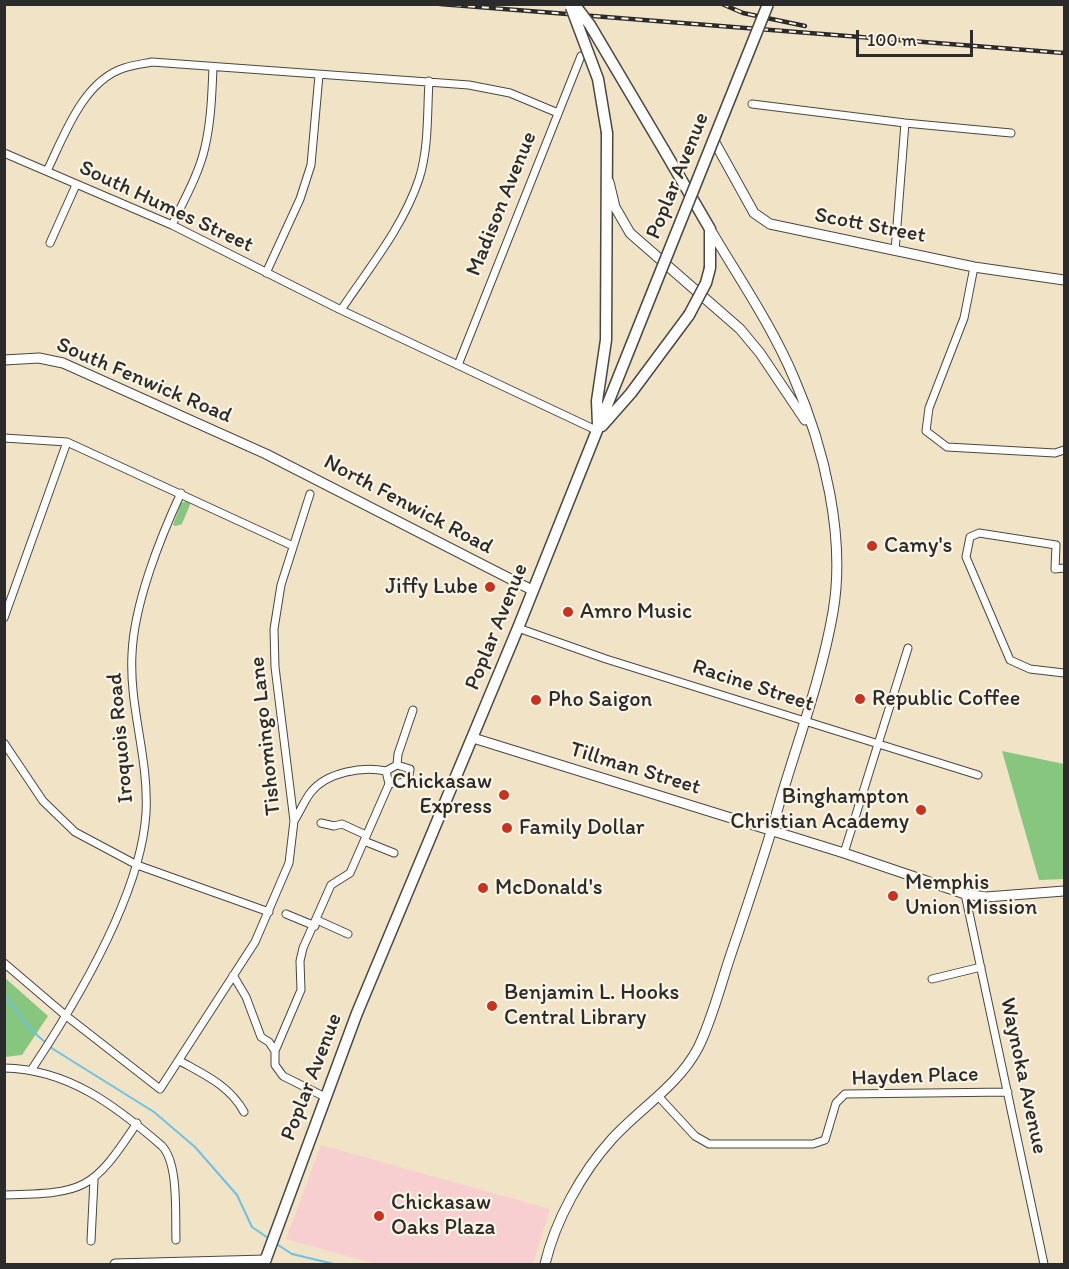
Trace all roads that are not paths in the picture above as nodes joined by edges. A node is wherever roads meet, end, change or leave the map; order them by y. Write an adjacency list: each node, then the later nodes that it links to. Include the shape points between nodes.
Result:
1 (569, 4): 15 (main road, bridge, via 598,79 607,133)
2 (574, 4): 18 (main road, bridge)
3 (768, 4): 12 (main road, Poplar Avenue, bridge)
4 (581, 56): 9 (street, Madison Avenue)
5 (213, 67): 6 (street); 14 (street, via 152,62 122,69 91,91 74,115); 17 (street, via 205,148)
6 (319, 75): 7 (street); 22 (street, via 311,165 300,200)
7 (429, 81): 9 (street, via 510,93); 24 (street, via 420,177 405,215)
8 (752, 104): 10 (street)
9 (558, 113): 26 (street, Madison Avenue)
10 (905, 123): 11 (street); 20 (street)
11 (1011, 133)
12 (713, 140): 20 (main road, Scott Street, via 754,213 770,224); 28 (main road, Poplar Avenue, bridge)
13 (4, 153): 14 (street, South Humes Street)
14 (47, 171): 16 (street, South Humes Street)
15 (607, 171): 27 (main road, via 615,207 630,233 740,329); 28 (main road, via 606,340 597,401)
16 (76, 185): 17 (street, South Humes Street); 19 (street)
17 (172, 225): 22 (street, South Humes Street)
18 (710, 229): 27 (main road, via 772,332 795,379); 28 (main road, bridge, via 710,268 689,315)
19 (50, 243)
20 (895, 251): 21 (main road, Scott Street)
21 (974, 267): 23 (main road, Scott Street); 31 (street, via 964,318 928,408 926,431 946,447 1055,453)
22 (266, 273): 24 (street, South Humes Street)
23 (1065, 280)
24 (341, 310): 26 (street, South Humes Street)
25 (4, 360): 32 (main road, South Fenwick Road, via 39,358 63,363)
26 (458, 365): 28 (street, South Humes Street)
27 (812, 429): 43 (main road, via 829,487 837,552 833,609)
28 (598, 431): 37 (main road, Poplar Avenue)
29 (4, 438): 30 (street)
30 (67, 442): 33 (street); 38 (street)
31 (1065, 450)
32 (266, 454): 37 (main road, North Fenwick Road)
33 (181, 493): 35 (street); 57 (street, Iroquois Road, via 140,608 132,654 135,711 145,759 146,814)
34 (310, 494): 35 (street, Tishomingo Lane)
35 (293, 546): 51 (street, Tishomingo Lane, via 279,593 274,642)
36 (1065, 568): 41 (street, via 1055,569 1056,545 979,533 970,537 966,557 1010,660 1030,669)
37 (532, 590): 39 (main road, Poplar Avenue)
38 (4, 618)
39 (518, 628): 43 (street, Racine Street); 44 (main road, Poplar Avenue)
40 (908, 648): 46 (street)
41 (1065, 673)
42 (413, 710): 47 (street)
43 (804, 721): 46 (street, Racine Street); 53 (main road)
44 (472, 738): 53 (main road, Tillman Street); 75 (main road, Poplar Avenue)
45 (4, 742): 57 (street, via 43,801 75,832)
46 (879, 744): 49 (street, Racine Street); 56 (street)
47 (397, 765): 48 (street); 50 (street, via 410,769 408,782)
48 (386, 771): 50 (street); 51 (street, via 372,768 335,776 312,790)
49 (978, 775)
50 (389, 784): 54 (street)
51 (294, 821): 60 (street, Tishomingo Lane, via 290,863)
52 (321, 823): 54 (street, via 342,824)
53 (771, 831): 56 (main road, Tillman Street); 74 (main road, via 697,1049)
54 (365, 838): 55 (street); 62 (street, via 350,873 331,885)
55 (394, 853)
56 (844, 853): 59 (main road, Tillman Street)
57 (137, 865): 60 (street); 68 (street, Iroquois Road, via 115,924)
58 (1065, 891): 59 (main road, Tillman Street, via 986,897)
59 (966, 894): 65 (street, Waynoka Avenue)
60 (269, 912): 66 (street, Tishomingo Lane)
61 (286, 914): 62 (street)
62 (316, 923): 63 (street); 69 (street, via 300,961 301,990)
63 (348, 934)
64 (4, 963): 68 (street)
65 (981, 967): 67 (street); 73 (street, Waynoka Avenue)
66 (233, 975): 69 (street, via 261,1037); 70 (street, Tishomingo Lane)
67 (932, 979)
68 (65, 1015): 70 (street, Tishomingo Lane, via 160,1089); 72 (street, Iroquois Road)
69 (275, 1051): 75 (street, via 275,1065 283,1076)
70 (180, 1061): 76 (street, via 236,1097)
71 (4, 1068): 72 (street)
72 (32, 1069): 77 (street, via 78,1085)
73 (1008, 1092): 74 (street, Hayden Place, via 845,1094 836,1103 825,1140 813,1144 709,1144 695,1136); 86 (street, Waynoka Avenue)
74 (658, 1096): 85 (main road, via 611,1140 586,1174 565,1211)
75 (325, 1097): 82 (main road, Poplar Avenue)
76 (244, 1112)
77 (137, 1123): 78 (street); 80 (street, via 169,1153)
78 (94, 1180): 79 (street, via 50,1194); 81 (street)
79 (4, 1195)
80 (176, 1240)
81 (91, 1241)
82 (265, 1262): 84 (main road)
83 (115, 1264): 84 (main road)
84 (125, 1264)
85 (545, 1264)
86 (1044, 1264)

